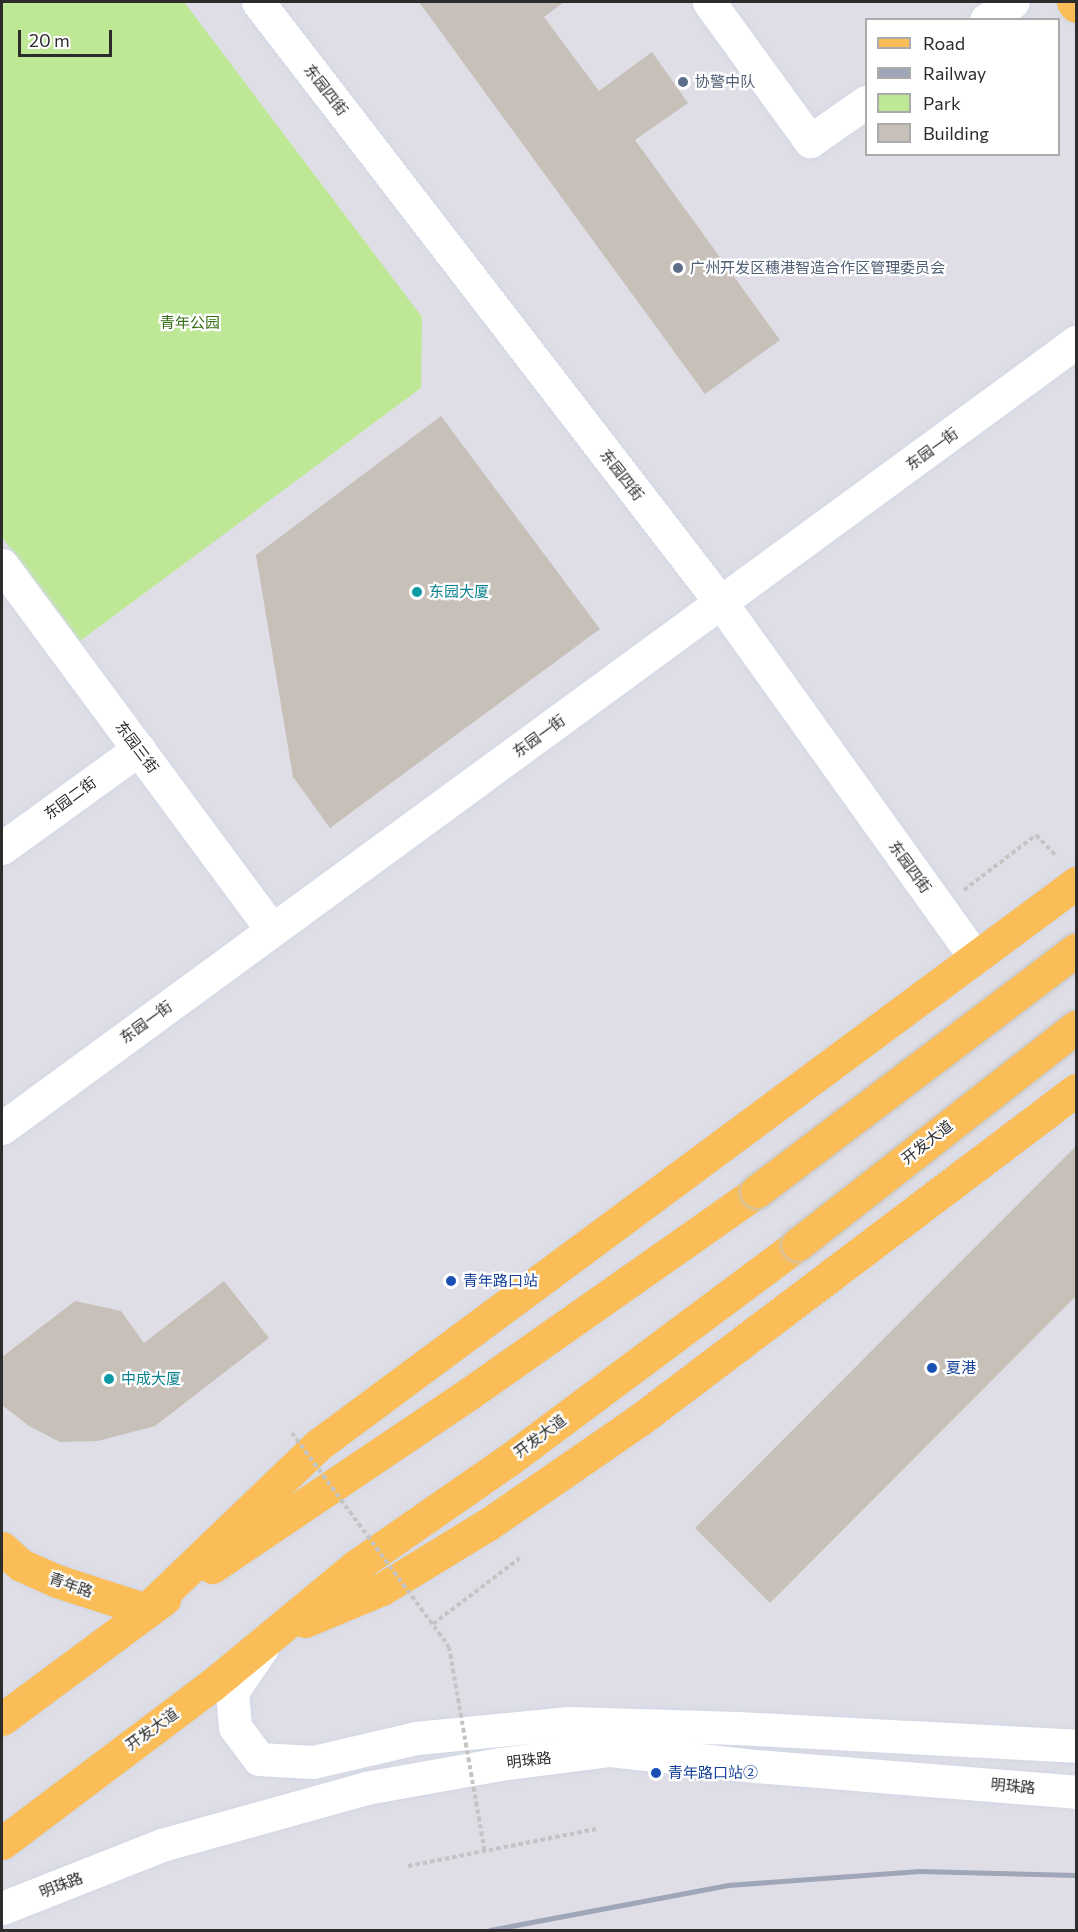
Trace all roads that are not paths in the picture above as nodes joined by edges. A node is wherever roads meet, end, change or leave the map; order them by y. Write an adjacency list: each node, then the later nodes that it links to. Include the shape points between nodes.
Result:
1 (258, 2): 10 (street, 东园四街)
2 (709, 2): 7 (street, via 810,141)
3 (1013, 2): 6 (street)
4 (1073, 2): 5 (main road)
5 (1077, 6)
6 (989, 18)
7 (865, 103)
8 (1077, 342): 10 (street, 东园一街)
9 (2, 566): 11 (street, 东园三街)
10 (722, 604): 14 (street, 东园一街); 16 (street, 东园四街)
11 (139, 749): 12 (street, 东园二街); 14 (street, 东园三街)
12 (2, 848)
13 (1068, 872): 16 (main road)
14 (271, 929): 19 (street, 东园一街)
15 (1077, 950): 21 (main road, bridge, via 757,1191 470,1393)
16 (975, 958): 21 (main road, via 318,1445)
17 (1077, 1027): 22 (main road, 开发大道, bridge, via 798,1244 510,1459 356,1566)
18 (1077, 1090): 22 (main road, via 638,1421 487,1525 382,1589)
19 (2, 1128)
20 (2, 1548): 21 (main road, 青年路, via 21,1565 57,1581)
21 (146, 1610): 23 (main road)
22 (270, 1636): 24 (street, via 232,1692 235,1727 260,1759 313,1762 416,1738 569,1723); 26 (main road, 开发大道, via 212,1685)
23 (2, 1719)
24 (1077, 1746)
25 (1077, 1792): 27 (street, 明珠路, via 610,1750 500,1764 366,1788 162,1845)
26 (2, 1843)
27 (2, 1908)

